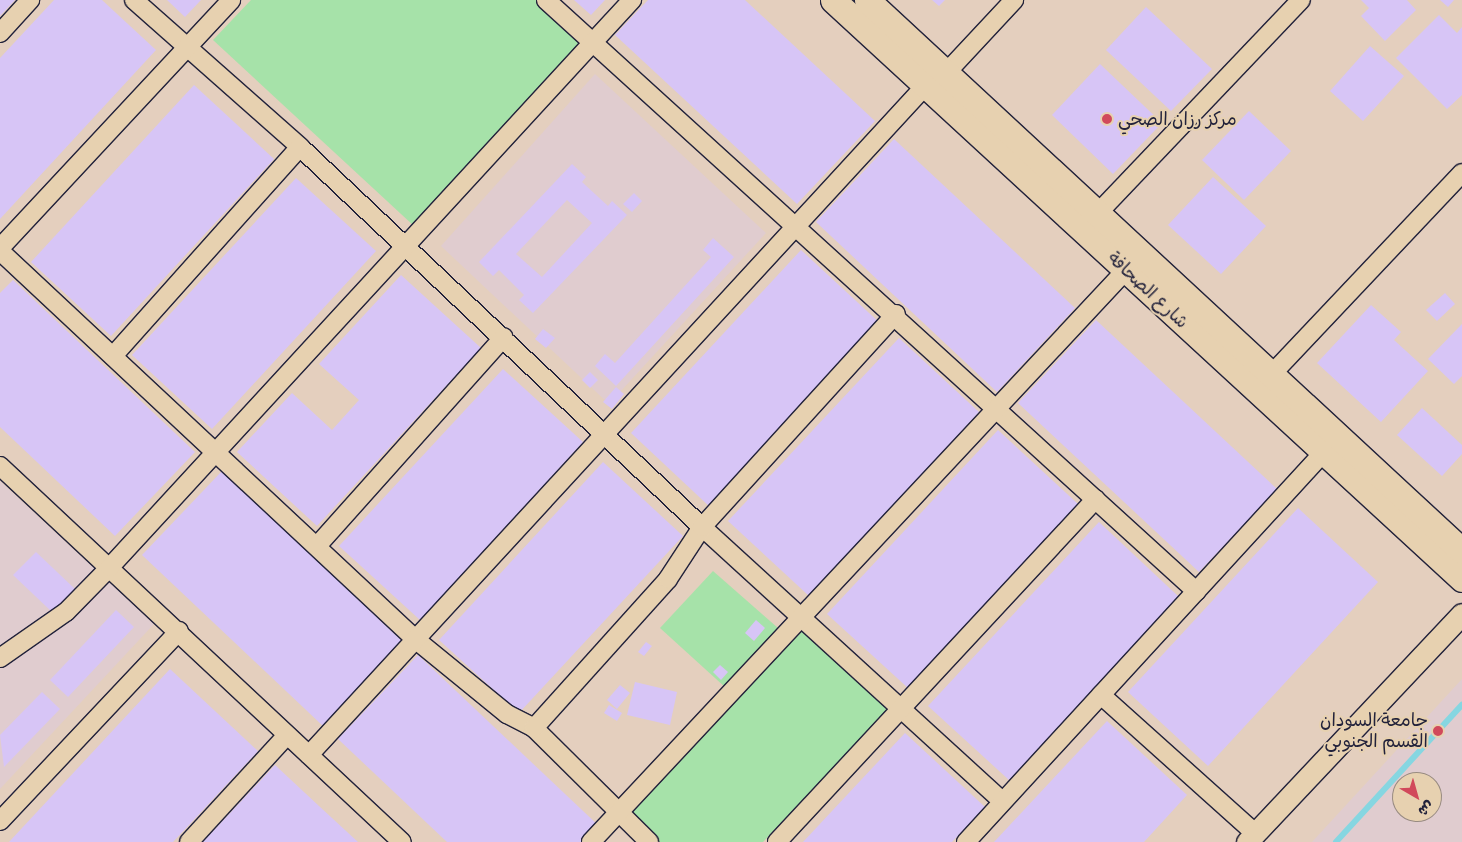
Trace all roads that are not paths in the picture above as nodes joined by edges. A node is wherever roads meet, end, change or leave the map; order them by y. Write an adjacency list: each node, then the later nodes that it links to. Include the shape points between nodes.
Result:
1 (30, 0): 10 (street)
2 (134, 0): 12 (street)
3 (231, 0): 12 (street)
4 (546, 0): 11 (street)
5 (632, 0): 11 (street)
6 (833, 0): 14 (main road, شارع الصحافة)
7 (867, 0): 13 (main road, شارع الصحافة)
8 (1014, 0): 13 (street)
9 (1301, 0): 17 (street)
10 (0, 33)
11 (592, 44): 18 (street); 19 (street)
12 (187, 47): 15 (street); 20 (street)
13 (946, 73): 17 (main road, شارع الصحافة)
14 (925, 86): 18 (street); 21 (main road, شارع الصحافة)
15 (300, 148): 19 (street); 24 (street)
16 (1462, 173): 25 (street)
17 (1098, 213): 25 (main road, شارع الصحافة)
18 (797, 225): 22 (street); 27 (street)
19 (404, 244): 23 (street); 28 (street)
20 (0, 250): 24 (street)
21 (1126, 270): 26 (street); 29 (main road, شارع الصحافة)
22 (896, 314): 26 (street); 32 (street)
23 (504, 337): 27 (street); 33 (street)
24 (113, 356): 28 (street)
25 (1271, 375): 34 (main road, شارع الصحافة)
26 (996, 406): 31 (street); 39 (street)
27 (603, 433): 32 (street); 41 (street)
28 (216, 452): 33 (street); 35 (street)
29 (1323, 453): 36 (main road, شارع الصحافة); 37 (street)
30 (0, 466): 35 (street)
31 (1096, 499): 37 (street); 44 (street)
32 (702, 527): 39 (street); 45 (street, via 668,579)
33 (317, 546): 41 (street)
34 (1462, 550)
35 (110, 567): 40 (street); 42 (street, via 66,612)
36 (1462, 579)
37 (1196, 591): 43 (street)
38 (1462, 614): 51 (street)
39 (801, 619): 44 (street); 49 (street)
40 (179, 631): 46 (street); 50 (street)
41 (415, 639): 45 (street, via 507,714); 47 (street)
42 (0, 658)
43 (1101, 696): 48 (street); 51 (street)
44 (903, 708): 48 (street); 56 (street)
45 (534, 728): 49 (street)
46 (288, 735): 47 (street); 53 (street)
47 (309, 754): 52 (street)
48 (1002, 800): 57 (street)
49 (619, 811): 54 (street); 55 (street)
50 (0, 821)
51 (1251, 837)
52 (395, 840)
53 (189, 842)
54 (591, 842)
55 (649, 842)
56 (777, 842)
57 (966, 842)

